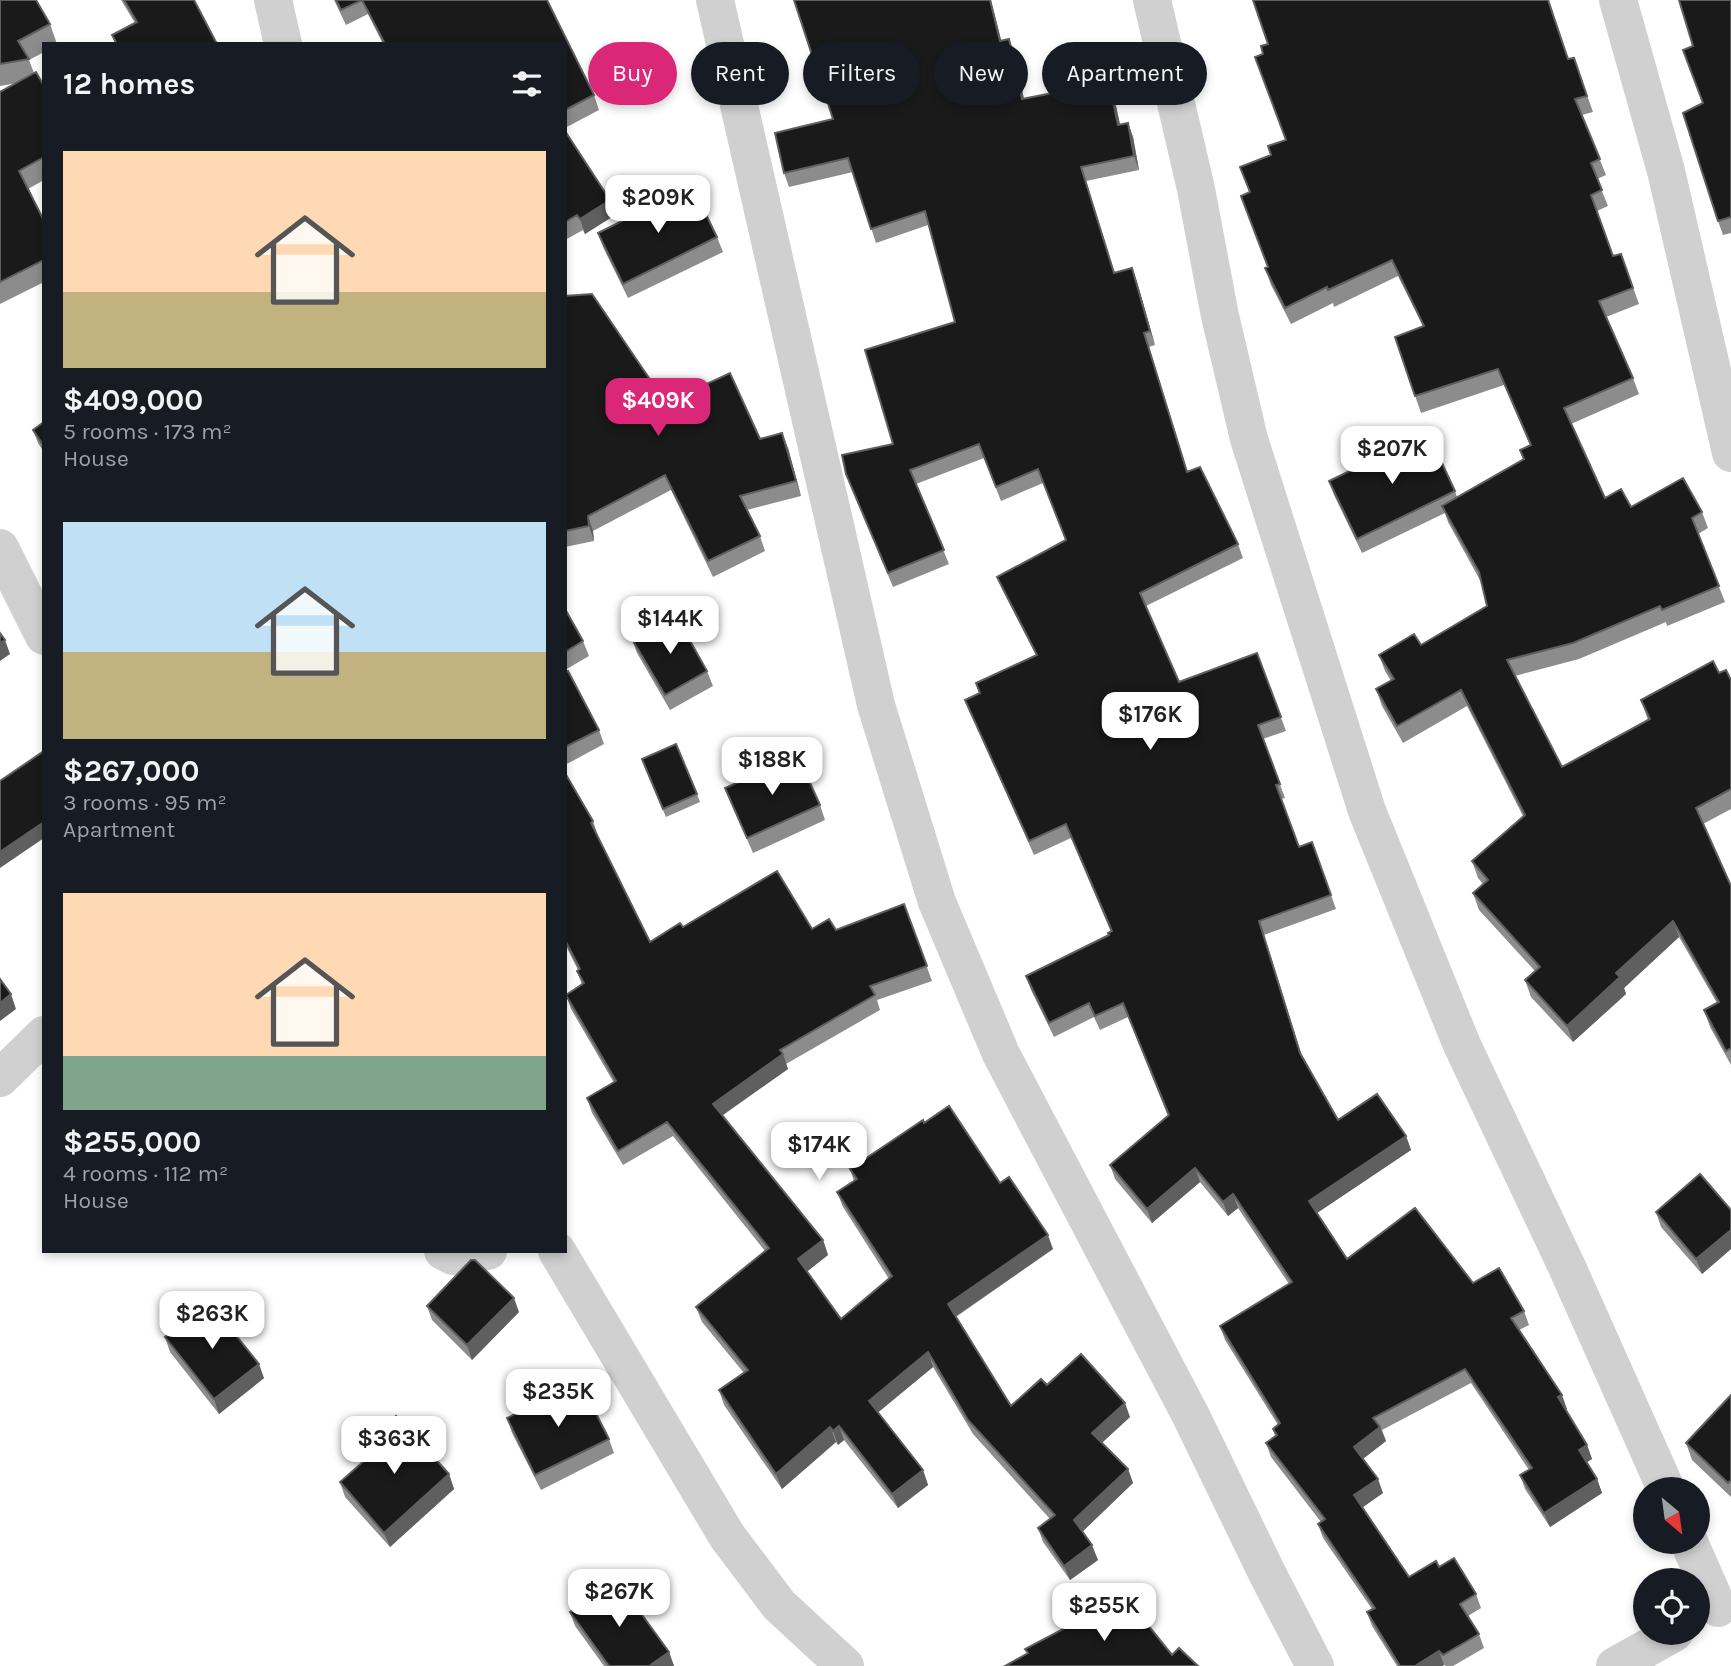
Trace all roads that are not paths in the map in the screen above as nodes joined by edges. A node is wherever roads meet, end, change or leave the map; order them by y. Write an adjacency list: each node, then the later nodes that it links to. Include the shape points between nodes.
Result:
1 (273, 0): 5 (street)
2 (715, 0): 19 (street, via 876,705 937,902 1001,1054 1191,1416)
3 (1152, 0): 14 (street, via 1249,439 1367,811 1462,1045)
4 (1618, 0): 6 (street, via 1666,171)
5 (283, 42)
6 (1731, 453)
7 (0, 548): 8 (street)
8 (42, 632)
9 (42, 1037): 10 (street)
10 (0, 1077)
11 (447, 1253): 12 (street)
12 (474, 1253)
13 (558, 1253): 18 (street, via 727,1536 779,1605)
14 (1661, 1477)
15 (1694, 1554): 16 (street)
16 (1716, 1608)
17 (1653, 1645): 20 (street)
18 (845, 1666)
19 (1315, 1666)
20 (1615, 1666)

